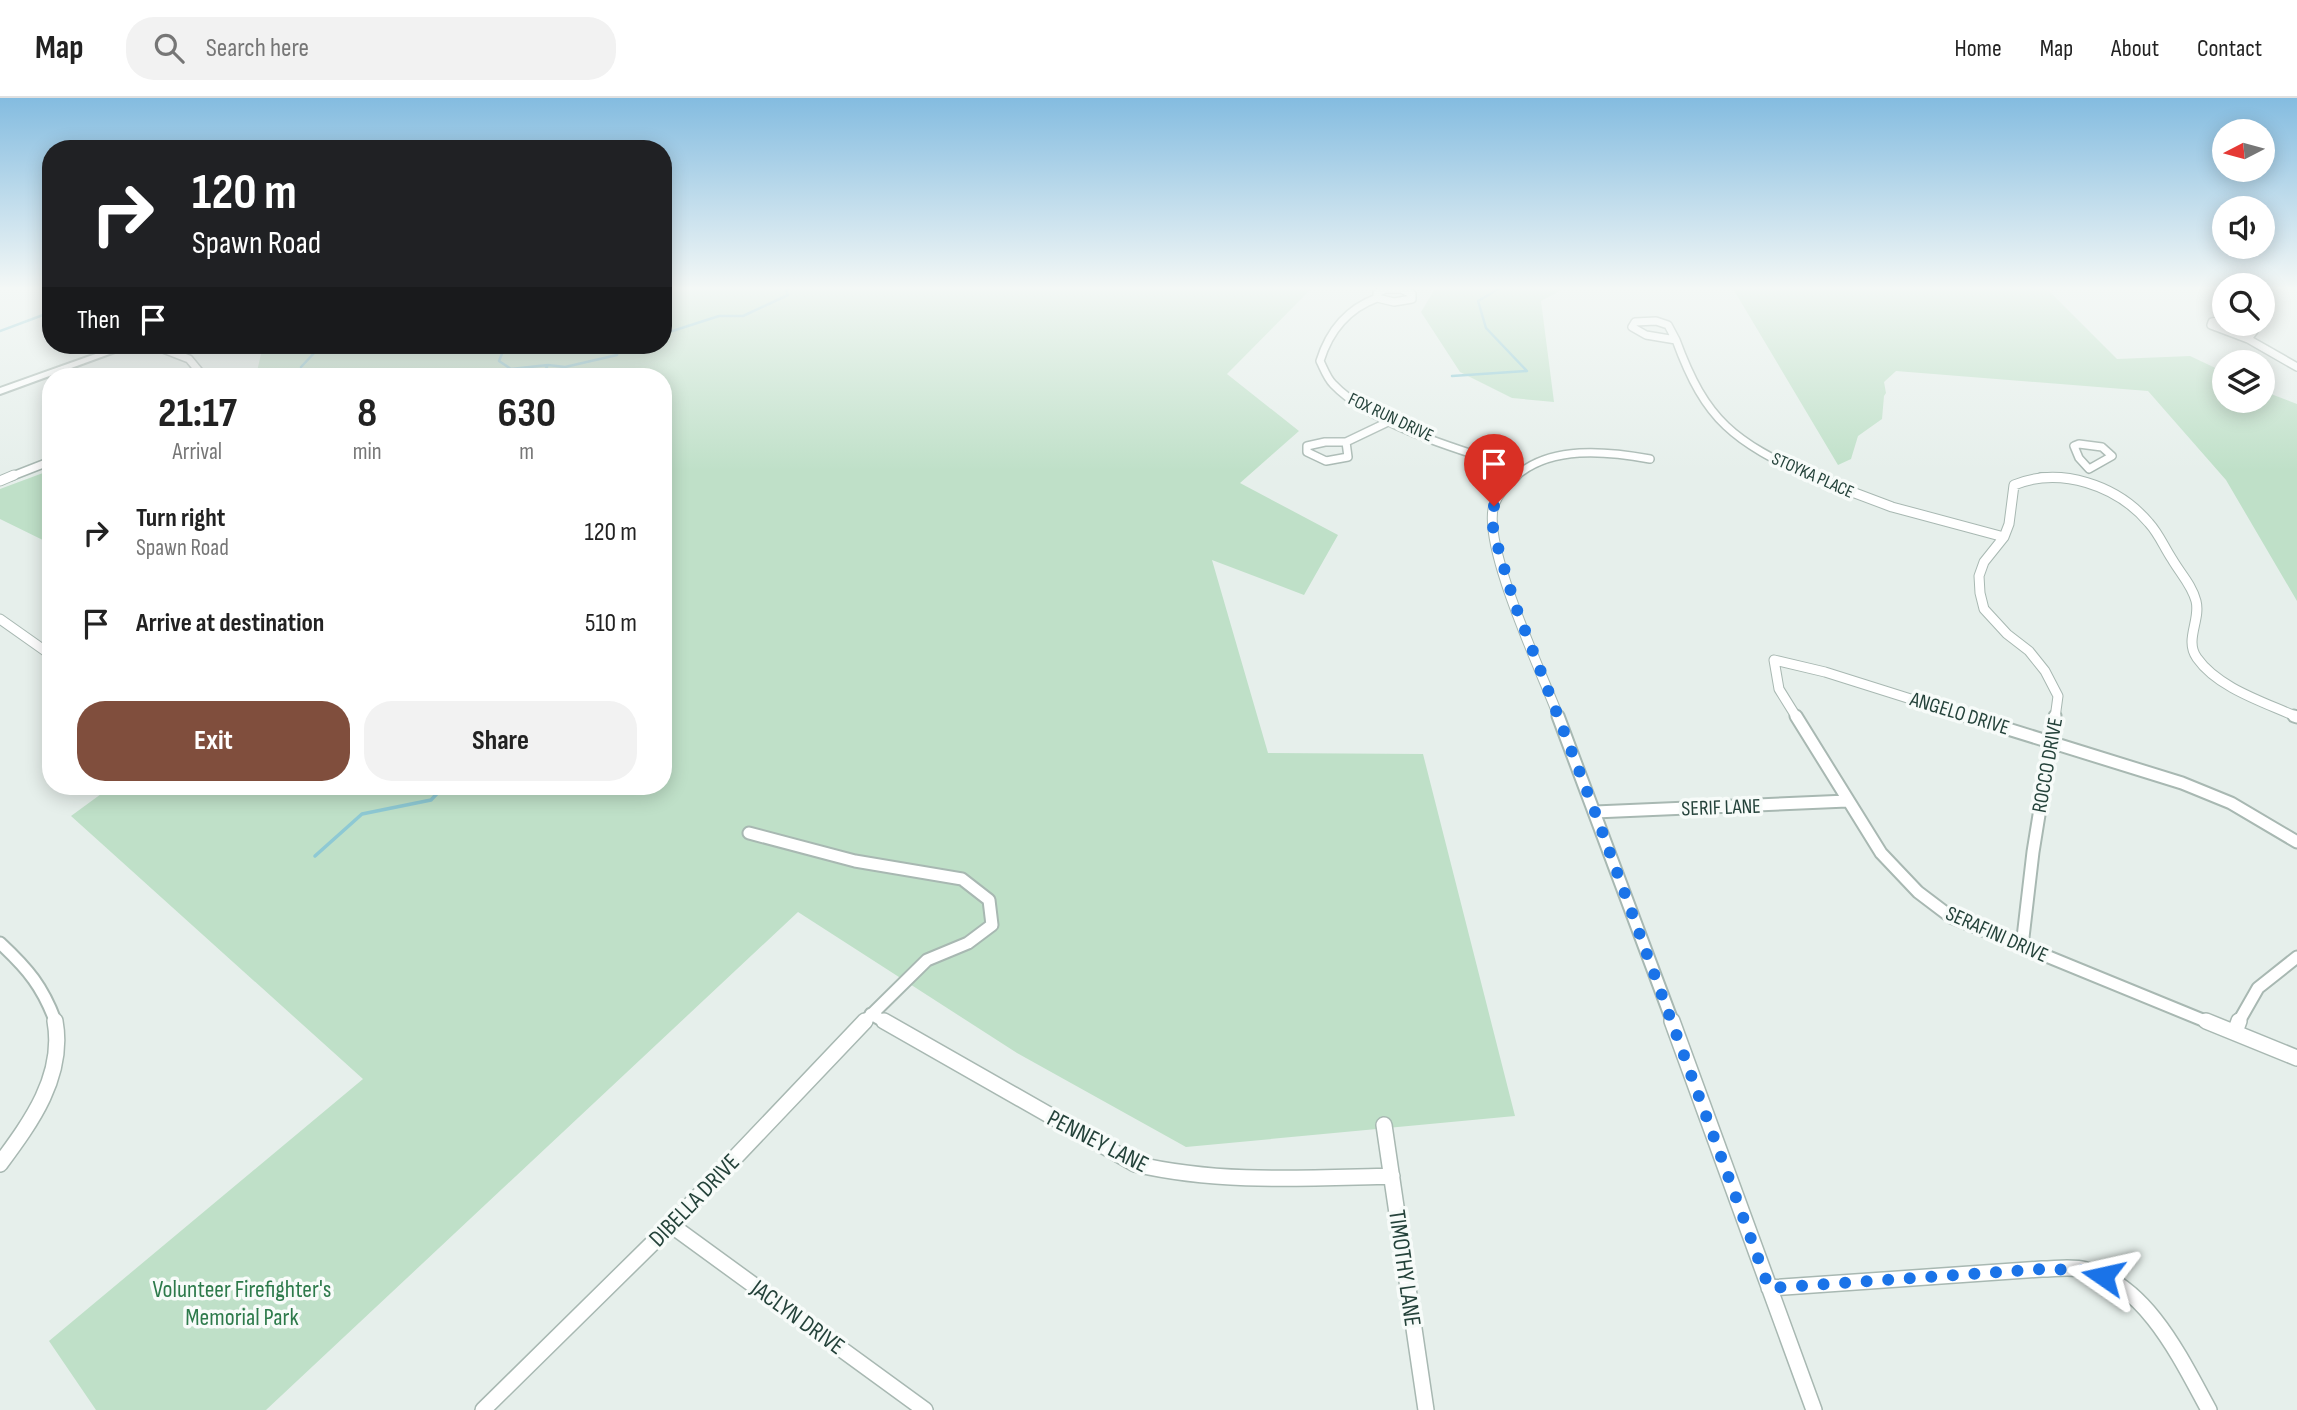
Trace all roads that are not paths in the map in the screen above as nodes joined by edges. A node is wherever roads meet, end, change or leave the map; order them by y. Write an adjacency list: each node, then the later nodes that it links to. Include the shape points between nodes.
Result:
1 (1323, 348): 11 (street, FOX RUN DRIVE, via 1320,361 1329,382 1345,398)
2 (1680, 348): 19 (street, STOYKA PLACE, via 1716,419 1760,451 1852,493)
3 (2264, 348): 6 (street)
4 (104, 354): 7 (street)
5 (176, 354): 8 (street)
6 (2297, 367)
7 (64, 368)
8 (198, 368)
9 (42, 376): 10 (street)
10 (0, 391)
11 (1390, 421): 12 (street); 16 (street, FOX RUN DRIVE)
12 (1346, 442): 12 (street, via 1313,443 1307,452 1319,460 1343,460 1349,453)
13 (1650, 459): 16 (street, via 1585,453)
14 (42, 465): 17 (street)
15 (2089, 469): 18 (street)
16 (1523, 470): 26 (street, via 1494,506 1493,530 1514,602)
17 (0, 481)
18 (2086, 482): 19 (street, ROCCO DRIVE, via 2045,477 2014,485); 23 (street, via 2145,517 2165,545 2198,608 2191,633 2197,659 2232,685)
19 (2004, 537): 24 (street, ROCCO DRIVE, via 1979,576 1984,609 2029,651 2058,696)
20 (0, 619): 21 (street)
21 (42, 649)
22 (1774, 660): 24 (street, ANGELO DRIVE); 25 (street, SERAFINI DRIVE, via 1779,689)
23 (2297, 717)
24 (2049, 740): 28 (street, ANGELO DRIVE, via 2209,793); 30 (street, ROCCO DRIVE)
25 (1847, 802): 26 (street, SERIF LANE); 30 (street, SERAFINI DRIVE, via 1881,853 1918,892 1951,917)
26 (1595, 812): 39 (street)
27 (749, 832): 32 (street, DIBELLA DRIVE, via 855,861 962,879 989,900 992,925 968,943 927,960)
28 (2297, 842)
29 (0, 943): 36 (street, via 39,980 55,1011 59,1045 39,1106)
30 (2022, 946): 33 (street, SERAFINI DRIVE)
31 (2297, 957): 33 (street, via 2254,990 2242,1008)
32 (872, 1014): 37 (street, PENNEY LANE, via 1135,1164 1201,1177); 38 (street, DIBELLA DRIVE)
33 (2235, 1032): 34 (street, SERAFINI DRIVE)
34 (2297, 1058)
35 (1384, 1125): 37 (street, TIMOTHY LANE)
36 (0, 1164)
37 (1392, 1176): 42 (street, TIMOTHY LANE)
38 (671, 1225): 40 (street, DIBELLA DRIVE); 41 (street, JACLYN DRIVE)
39 (1769, 1288): 43 (street); 44 (street, via 2042,1269 2087,1270 2138,1301)
40 (484, 1410)
41 (925, 1410)
42 (1426, 1410)
43 (1814, 1410)
44 (2209, 1410)

